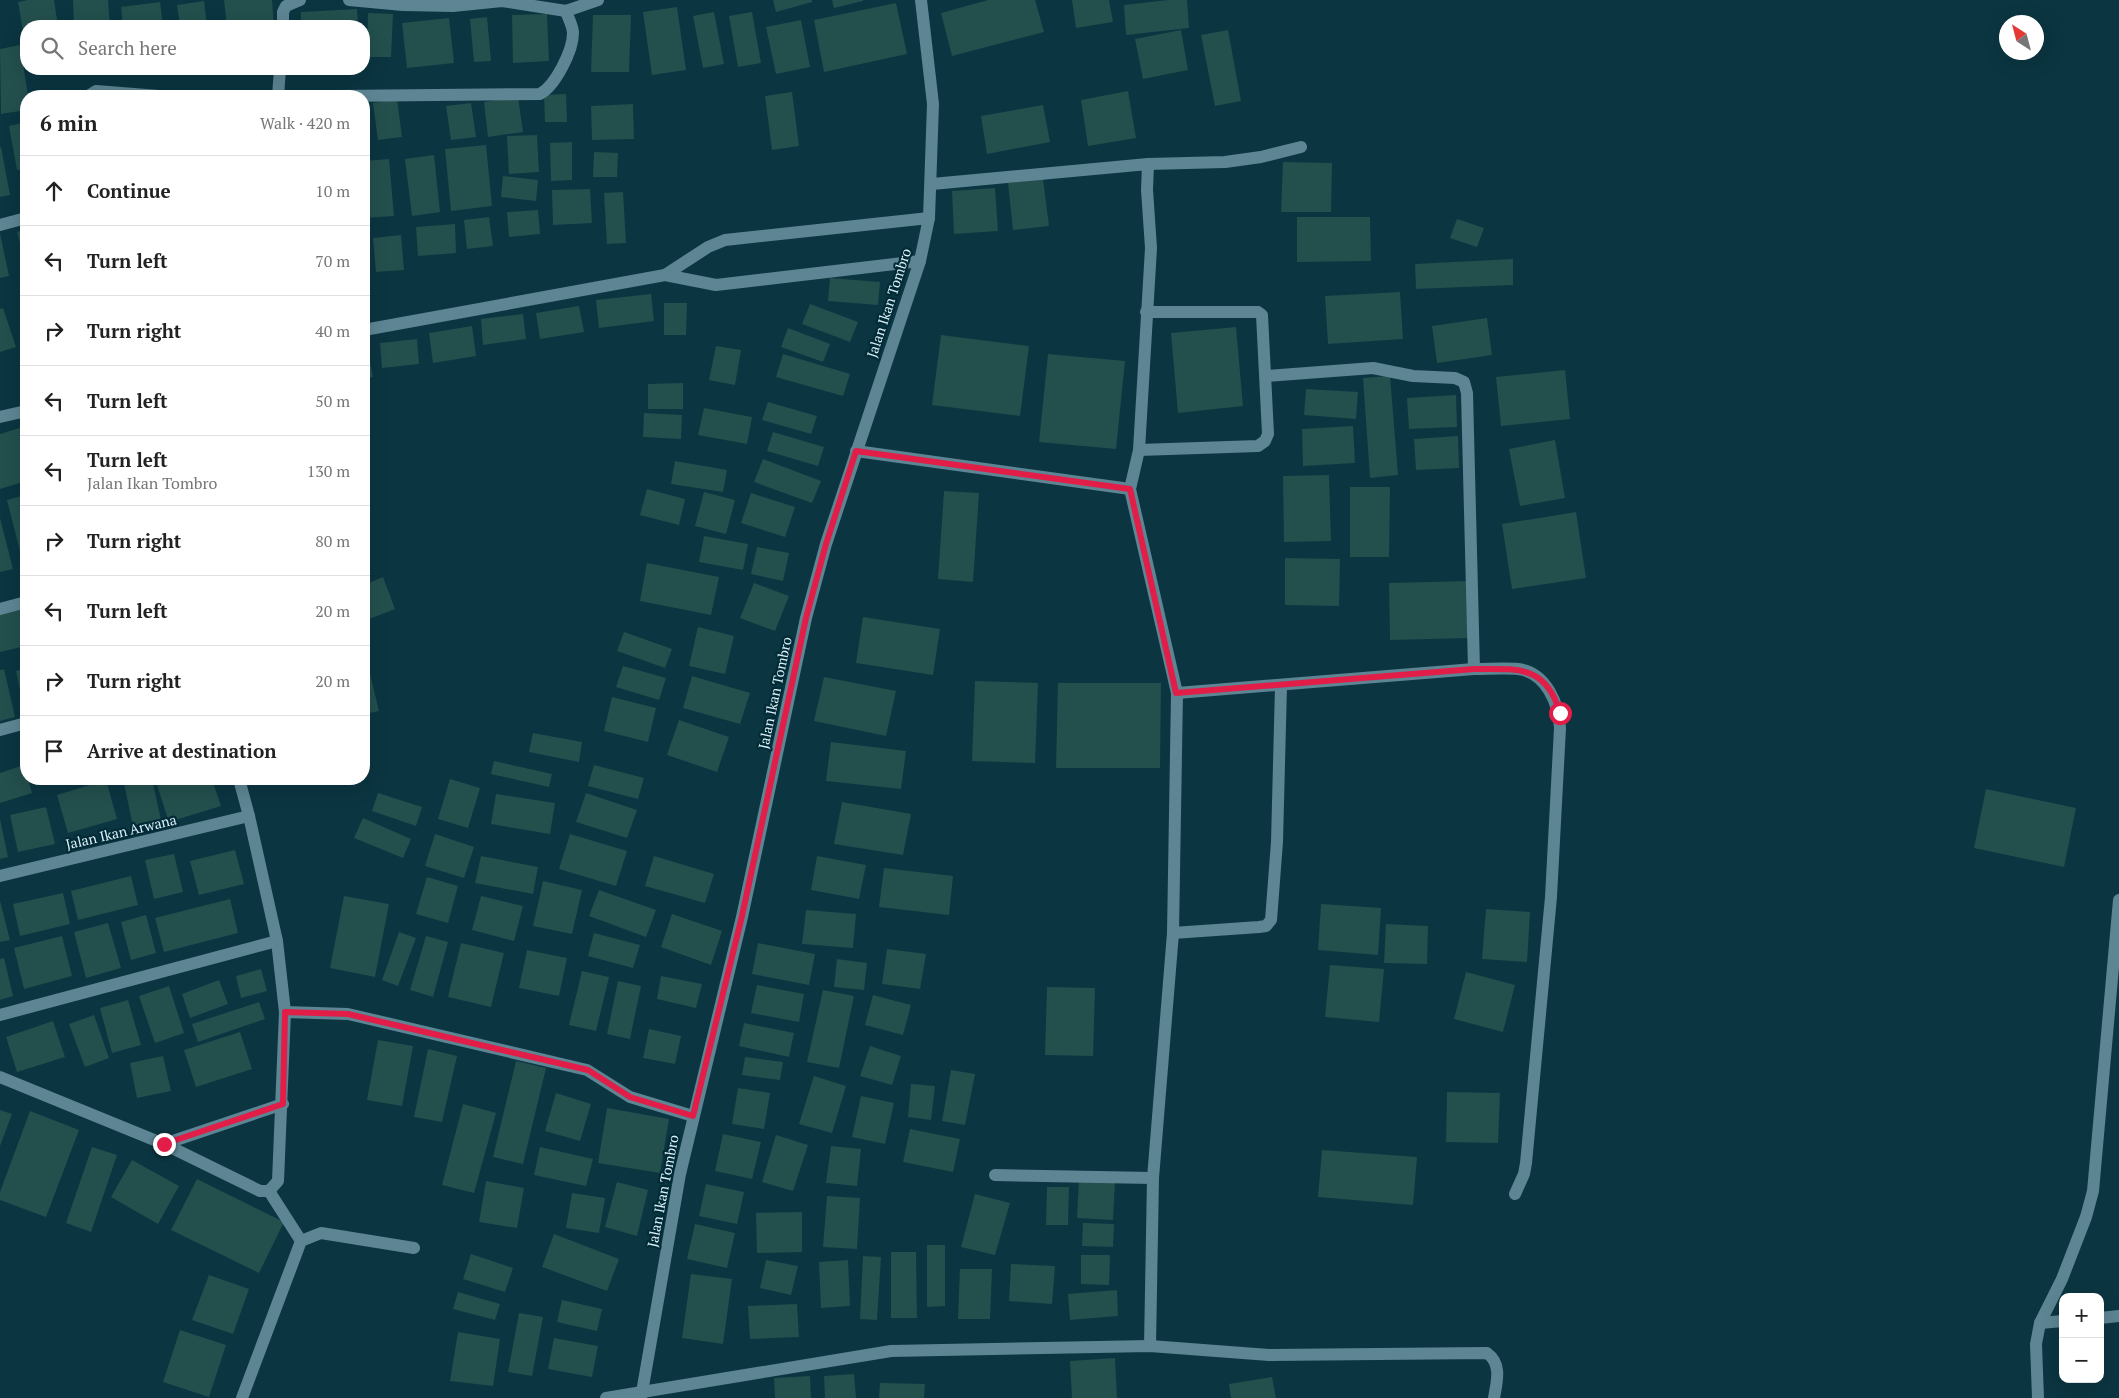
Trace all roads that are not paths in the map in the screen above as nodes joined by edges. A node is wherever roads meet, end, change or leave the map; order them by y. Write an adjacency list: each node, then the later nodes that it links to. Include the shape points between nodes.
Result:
1 (300, 0): 6 (street, via 286,6)
2 (350, 0): 5 (street, via 453,6 502,1)
3 (598, 0): 5 (street)
4 (921, 0): 12 (street, Jalan Ikan Tombro, via 933,104)
5 (566, 11): 9 (street, via 573,28 570,47 554,80 540,94)
6 (283, 20)
7 (280, 75): 8 (street)
8 (278, 90)
9 (370, 96)
10 (1300, 147): 11 (street, via 1261,158)
11 (1148, 164): 12 (street); 18 (street, via 1150,248)
12 (932, 184): 13 (street, Jalan Ikan Tombro)
13 (930, 218): 16 (street, Jalan Ikan Tombro); 17 (street, via 725,240 708,247)
14 (20, 220): 15 (street)
15 (0, 225)
16 (920, 261): 17 (street, via 716,285); 24 (street, Jalan Ikan Tombro)
17 (665, 275): 19 (street)
18 (1146, 312): 20 (street, via 1258,312 1264,321); 23 (street)
19 (370, 329)
20 (1266, 376): 23 (street, via 1268,434 1260,445); 28 (street, via 1373,368 1413,376 1455,378 1464,382 1467,393)
21 (20, 412): 22 (street)
22 (0, 417)
23 (1139, 450): 25 (street)
24 (856, 451): 25 (street); 44 (street, Jalan Ikan Tombro, via 806,618 742,916)
25 (1130, 489): 30 (street)
26 (20, 604): 27 (street)
27 (0, 609)
28 (1474, 669): 29 (street); 49 (street, via 1520,669 1530,673 1541,680 1560,713 1551,897 1525,1169)
29 (1281, 686): 30 (street); 37 (street, via 1271,920 1259,928)
30 (1176, 693): 37 (street)
31 (20, 725): 32 (street)
32 (0, 730)
33 (241, 785): 34 (street)
34 (249, 816): 35 (street, Jalan Ikan Arwana); 38 (street)
35 (0, 876)
36 (2119, 900): 39 (street)
37 (1174, 933): 47 (street)
38 (277, 941): 40 (street); 41 (street)
39 (2115, 988): 55 (street, via 2093,1191 2065,1270)
40 (285, 1012): 43 (street); 44 (street, via 348,1014 588,1070 630,1097)
41 (0, 1015)
42 (0, 1077): 45 (street)
43 (283, 1104): 45 (street); 48 (street, via 280,1176)
44 (693, 1116): 57 (street, Jalan Ikan Tombro)
45 (164, 1144): 48 (street, via 260,1191)
46 (995, 1175): 47 (street)
47 (1153, 1178): 56 (street)
48 (269, 1191): 50 (street)
49 (1515, 1194)
50 (301, 1241): 51 (street, via 321,1233); 58 (street)
51 (414, 1248)
52 (2119, 1316): 53 (street)
53 (2104, 1318)
54 (2059, 1321): 55 (street)
55 (2040, 1323): 61 (street, via 2036,1344)
56 (1150, 1346): 57 (street, via 891,1351); 60 (street, via 1269,1355 1487,1353 1498,1369)
57 (641, 1394): 59 (street)
58 (242, 1398)
59 (606, 1398)
60 (1494, 1398)
61 (2038, 1398)

